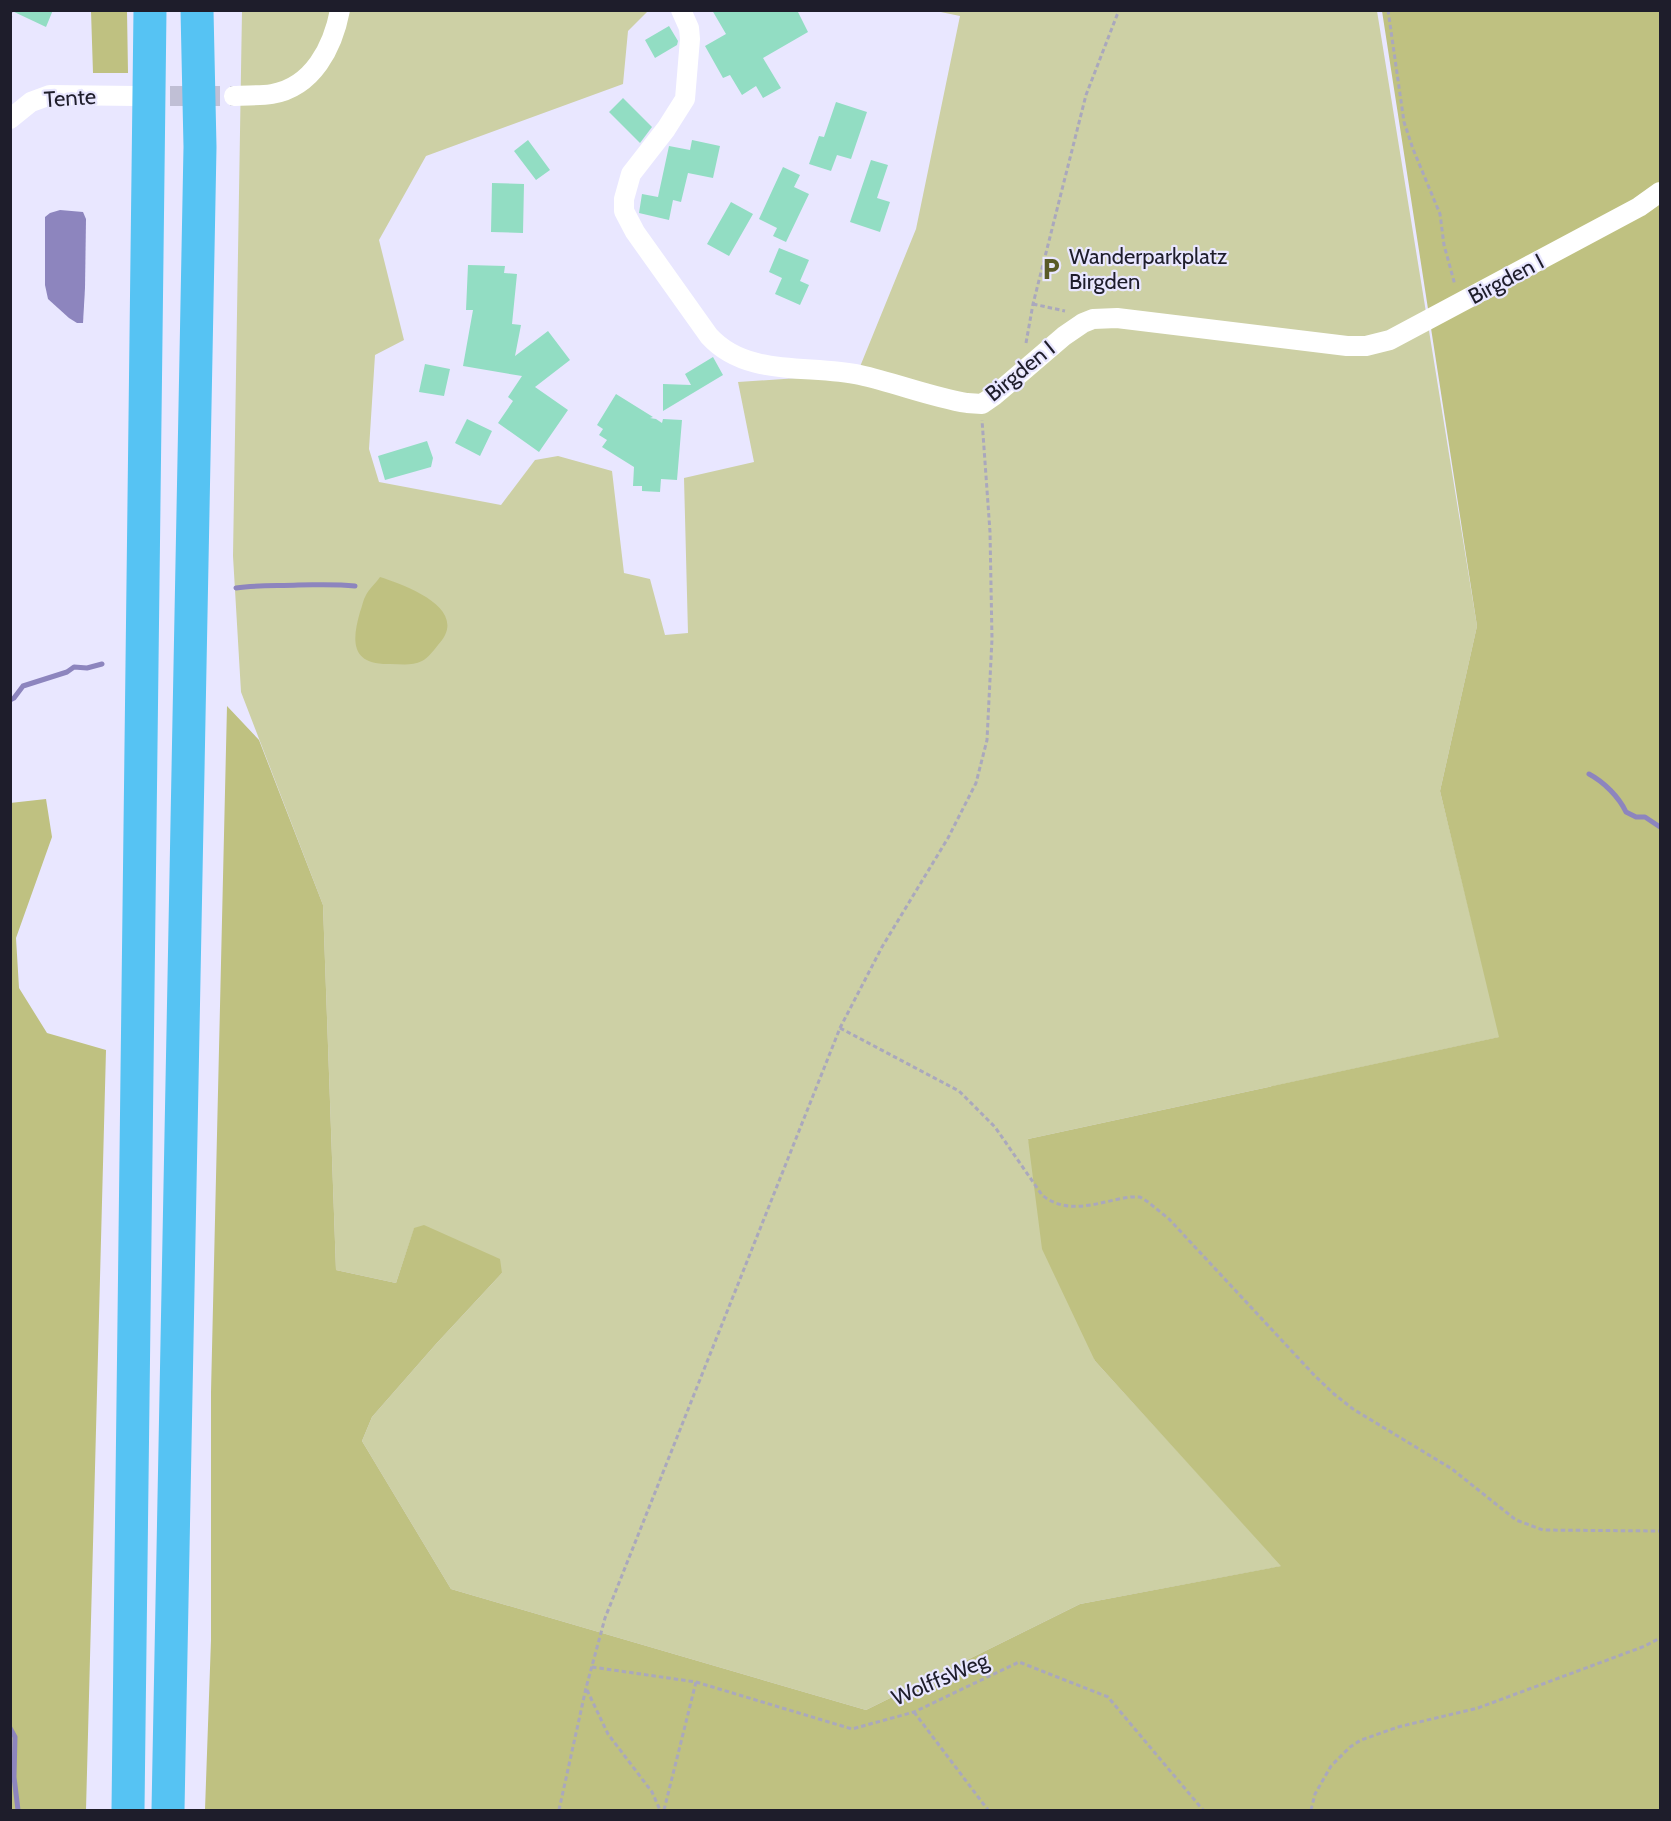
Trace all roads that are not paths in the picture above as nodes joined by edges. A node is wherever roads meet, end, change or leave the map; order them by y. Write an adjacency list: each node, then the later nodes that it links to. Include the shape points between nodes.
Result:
1 (150, 10): 9 (highway)
2 (197, 10): 10 (highway, via 200,159)
3 (340, 10): 6 (street, via 328,49 302,81 272,94)
4 (681, 10): 8 (street, Birgden I, via 690,39 685,99 631,174 624,211 709,336 719,348 748,361 857,374 960,402 982,404 1064,336 1093,319 1118,318 1347,346 1378,344 1403,335 1640,207)
5 (137, 96): 7 (street, Tente, via 50,95 30,102)
6 (234, 96)
7 (10, 119)
8 (1660, 192)
9 (128, 1810)
10 (168, 1810)

